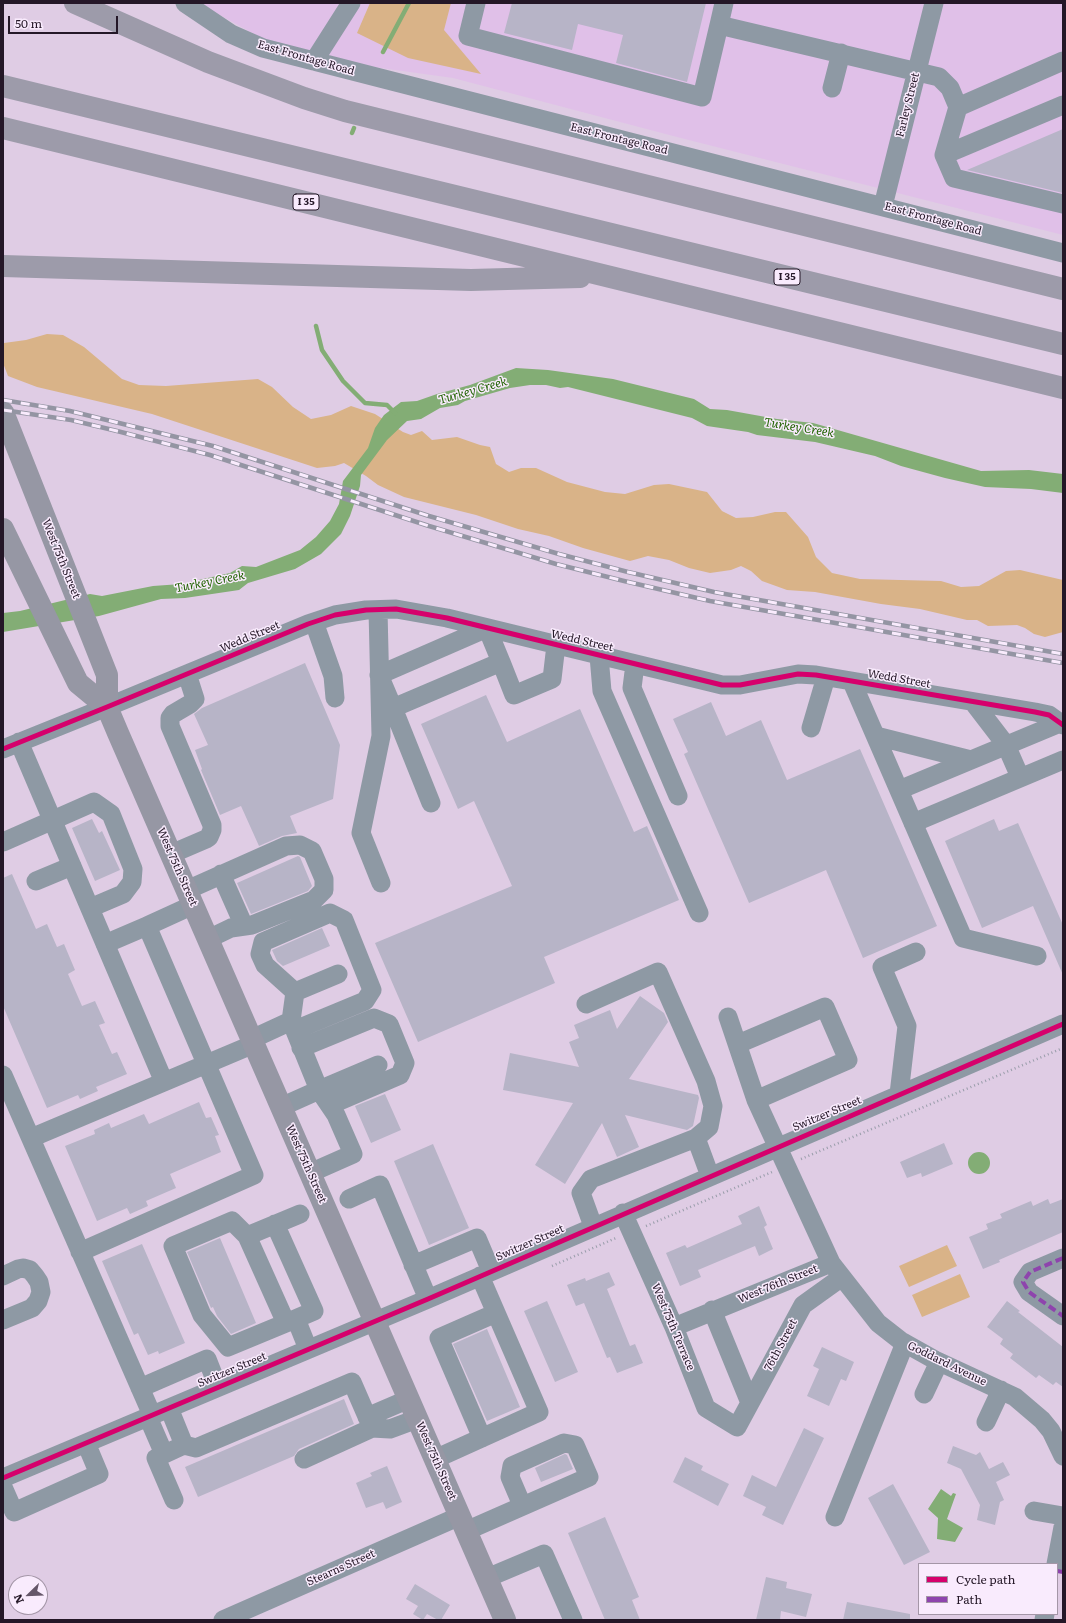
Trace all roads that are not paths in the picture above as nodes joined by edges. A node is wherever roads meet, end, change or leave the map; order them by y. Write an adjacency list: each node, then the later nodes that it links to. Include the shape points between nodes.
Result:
1 (75, 3): 24 (highway, via 208,62 345,111)
2 (185, 3): 9 (street, East Frontage Road, via 231,34 263,48)
3 (476, 3): 7 (street, via 468,36 702,97)
4 (724, 3): 7 (street)
5 (934, 3): 11 (street, Farley Street)
6 (348, 4): 9 (street)
7 (719, 25): 8 (street)
8 (841, 53): 11 (street); 13 (street)
9 (314, 61): 19 (street, East Frontage Road)
10 (1063, 61): 15 (street)
11 (917, 71): 15 (street, via 939,77 950,88); 19 (street, Farley Street)
12 (3, 86): 25 (highway, I 35)
13 (832, 88)
14 (1063, 105): 17 (street)
15 (958, 106): 17 (street)
16 (3, 128): 22 (highway, I 35)
17 (944, 155): 18 (street, via 954,178)
18 (1063, 204)
19 (883, 206): 20 (street, East Frontage Road)
20 (1063, 253)
21 (13, 266): 22 (highway, via 471,280); 23 (highway)
22 (608, 276): 26 (highway, I 35)
23 (3, 281)
24 (1063, 289)
25 (1063, 344)
26 (1063, 388)
27 (3, 412): 42 (main road, West 75th Street, via 107,674)
28 (3, 529): 42 (main road, West 75th Street, via 78,683)
29 (378, 610): 30 (street, Wedd Street, via 335,615); 31 (street, Wedd Street, via 396,609); 37 (street)
30 (314, 622): 36 (street, Wedd Street); 40 (street, via 334,676)
31 (486, 628): 32 (street, Wedd Street); 34 (street); 37 (street)
32 (556, 645): 33 (street, Wedd Street); 34 (street, via 552,679 514,695)
33 (600, 656): 35 (street, Wedd Street); 65 (street, via 602,691)
34 (501, 662): 43 (street)
35 (635, 664): 38 (street, Wedd Street, via 722,684 740,685 798,674); 53 (street, via 632,688)
36 (187, 674): 42 (street, Wedd Street); 58 (street, via 195,699 173,714 170,726 212,830 206,839)
37 (380, 675): 43 (street); 62 (street, via 381,736 361,833)
38 (826, 677): 39 (street, Wedd Street); 45 (street)
39 (852, 682): 41 (street, Wedd Street); 46 (street)
40 (335, 698)
41 (973, 702): 44 (street, Wedd Street, via 1049,715); 48 (street)
42 (108, 707): 47 (street, Wedd Street); 58 (main road, West 75th Street)
43 (393, 708): 54 (street)
44 (1062, 724): 48 (street)
45 (811, 728)
46 (876, 736): 49 (street); 52 (street)
47 (11, 745): 55 (street)
48 (1006, 745): 49 (street); 51 (street)
49 (971, 760): 52 (street)
50 (1063, 760): 51 (street)
51 (1020, 777): 56 (street)
52 (899, 790): 56 (street)
53 (678, 796)
54 (432, 803)
55 (52, 821): 57 (street); 59 (street); 64 (street, via 94,802 111,814 134,869 132,882 123,894)
56 (913, 823): 71 (street, via 963,938)
57 (3, 842)
58 (172, 854): 63 (main road, West 75th Street)
59 (72, 866): 61 (street); 64 (street)
60 (221, 874): 63 (street); 67 (street); 67 (street, via 286,846 300,845 312,851 324,878 324,890 314,900)
61 (36, 881)
62 (381, 883)
63 (190, 897): 66 (street); 68 (main road, West 75th Street)
64 (90, 908): 69 (street)
65 (699, 913)
66 (147, 926): 69 (street); 81 (street)
67 (244, 926): 68 (street, via 231,928)
68 (208, 938): 78 (main road, West 75th Street)
69 (105, 944): 84 (street)
70 (916, 952): 86 (street, via 882,967 907,1026)
71 (1037, 956)
72 (338, 974): 73 (street)
73 (296, 992): 77 (street); 77 (street, via 265,965 260,954 263,942 330,913 344,920 372,990 365,1001)
74 (586, 1004): 91 (street, via 658,972 706,1082 713,1106 710,1127)
75 (728, 1017): 79 (street, West 76th Street)
76 (1063, 1024): 86 (street, Switzer Street)
77 (293, 1026): 78 (street); 80 (street)
78 (253, 1041): 81 (street); 89 (main road, West 75th Street)
79 (738, 1044): 87 (street, West 76th Street); 87 (street, via 825,1007 848,1060)
80 (301, 1048): 85 (street); 88 (street, via 374,1018 389,1024 405,1063 400,1075)
81 (207, 1064): 84 (street); 101 (street, via 254,1175)
82 (378, 1065): 85 (street)
83 (3, 1075): 90 (street)
84 (164, 1082): 90 (street)
85 (319, 1090): 88 (street); 89 (street)
86 (899, 1094): 92 (street, Switzer Street)
87 (756, 1100): 92 (street, West 76th Street)
88 (330, 1105): 93 (street, via 354,1154)
89 (281, 1107): 93 (main road, West 75th Street)
90 (31, 1138): 101 (street)
91 (696, 1138): 94 (street); 99 (street, via 591,1178 580,1193)
92 (778, 1147): 94 (street, Switzer Street); 104 (street, West 76th Street)
93 (310, 1173): 113 (main road, West 75th Street)
94 (710, 1176): 96 (street, Switzer Street)
95 (349, 1199): 103 (street, via 380,1185)
96 (624, 1213): 99 (street, Switzer Street); 114 (street, West 75th Terrace)
97 (300, 1214): 98 (street)
98 (276, 1224): 100 (street); 112 (street, via 314,1312)
99 (593, 1226): 105 (street, Switzer Street)
100 (247, 1236): 112 (street); 112 (street, via 232,1221 173,1246 202,1315 228,1347)
101 (80, 1252): 119 (street)
102 (1063, 1258): 110 (street, via 1030,1272 1023,1282 1029,1292)
103 (413, 1265): 105 (street, via 477,1238); 107 (street)
104 (836, 1270): 108 (street, West 76th Street); 115 (street, Goddard Avenue, via 878,1323); 123 (street, 76th Street, via 803,1305)
105 (485, 1274): 107 (street, Switzer Street); 109 (street)
106 (3, 1276): 111 (street, via 18,1269 30,1270 39,1282 40,1292 38,1301 32,1308)
107 (428, 1299): 113 (street, Switzer Street)
108 (712, 1310): 114 (street, West 76th Street); 123 (street)
109 (496, 1314): 130 (street, via 539,1412); 130 (street, via 439,1338)
110 (1063, 1316)
111 (3, 1320)
112 (291, 1321): 116 (street)
113 (375, 1321): 116 (street, Switzer Street); 122 (main road, West 75th Street)
114 (674, 1327): 128 (street, West 75th Terrace, via 706,1408)
115 (905, 1343): 117 (street, Goddard Avenue); 143 (street)
116 (308, 1349): 118 (street, Switzer Street)
117 (939, 1362): 120 (street, Goddard Avenue); 121 (street)
118 (218, 1387): 119 (street, via 207,1359); 124 (street, Switzer Street)
119 (140, 1388): 124 (street)
120 (1001, 1390): 126 (street); 129 (street, Goddard Avenue, via 1015,1396)
121 (924, 1394)
122 (409, 1399): 125 (main road, West 75th Street); 127 (street)
123 (750, 1403): 128 (street, 76th Street)
124 (156, 1413): 131 (street, Switzer Street); 132 (street); 133 (street)
125 (417, 1419): 127 (street, via 390,1429); 136 (main road, West 75th Street)
126 (986, 1422)
127 (370, 1423): 132 (street, via 352,1382 196,1448); 135 (street)
128 (737, 1427)
129 (1059, 1434): 134 (street, Goddard Avenue)
130 (482, 1438): 136 (street)
131 (86, 1443): 137 (street, Switzer Street); 138 (street, via 99,1474 14,1512)
132 (184, 1445): 133 (street)
133 (164, 1454): 139 (street, via 156,1458)
134 (1063, 1456)
135 (304, 1458)
136 (435, 1459): 144 (main road, West 75th Street)
137 (3, 1478)
138 (3, 1487)
139 (174, 1500)
140 (522, 1505): 140 (street, Stearns Street, via 589,1477 576,1445 564,1443 512,1466 510,1478); 144 (street, Stearns Street)
141 (1034, 1511): 142 (street)
142 (1063, 1516)
143 (836, 1517)
144 (463, 1524): 147 (main road, West 75th Street); 148 (street, Stearns Street)
145 (1063, 1527): 146 (street)
146 (1056, 1563)
147 (487, 1578): 149 (main road, West 75th Street); 150 (street, via 544,1554)
148 (223, 1620)
149 (505, 1620)
150 (573, 1620)

